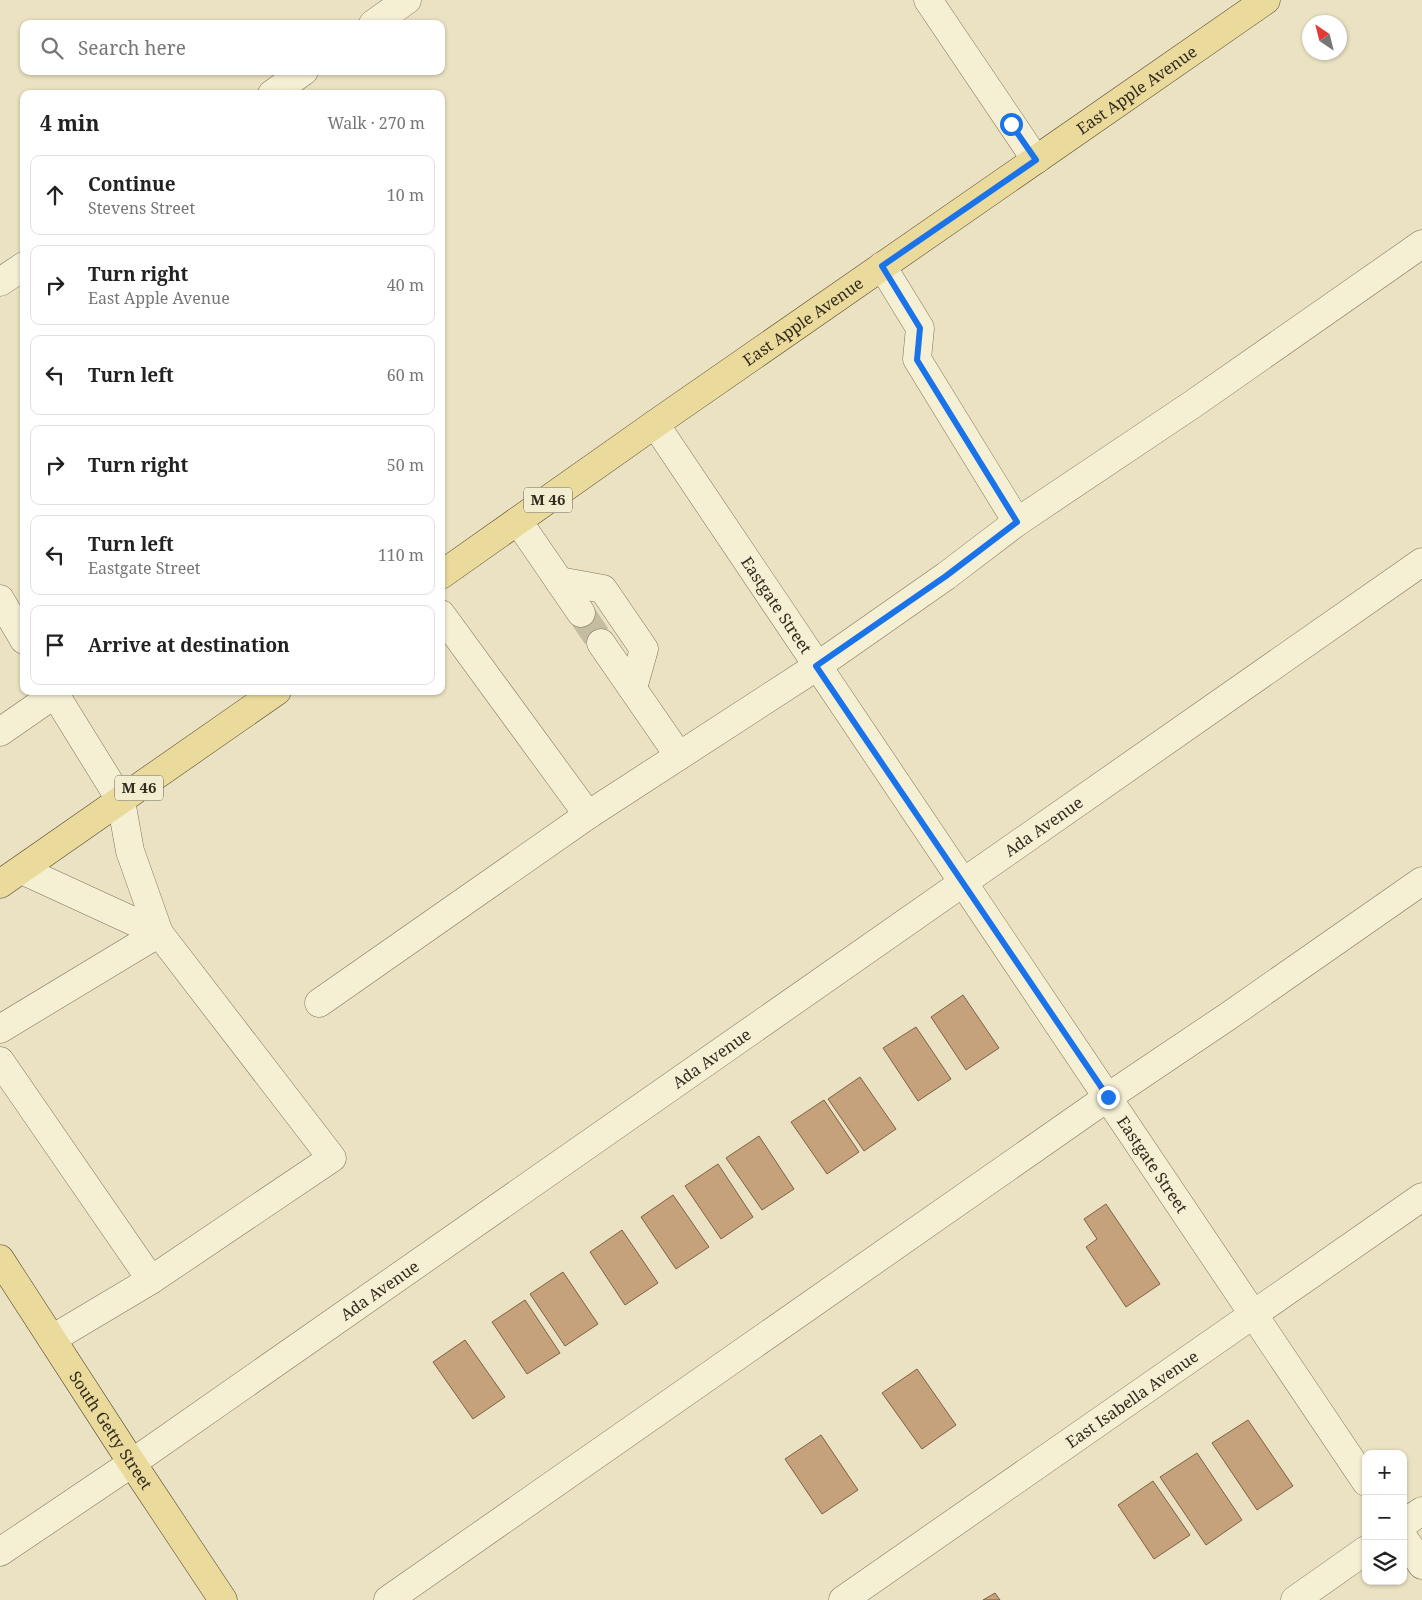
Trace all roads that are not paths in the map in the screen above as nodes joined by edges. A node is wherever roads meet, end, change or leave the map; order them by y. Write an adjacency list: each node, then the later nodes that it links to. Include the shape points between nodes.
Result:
1 (407, 0): 4 (street)
2 (928, 0): 7 (street)
3 (1266, 0): 7 (main road, East Apple Avenue / M 46)
4 (379, 20)
5 (298, 75): 6 (street)
6 (278, 90)
7 (1036, 160): 9 (main road, East Apple Avenue / M 46)
8 (1422, 244): 14 (street)
9 (882, 266): 12 (main road, East Apple Avenue / M 46); 14 (street, via 920,328 917,360)
10 (20, 269): 11 (street)
11 (0, 282)
12 (655, 424): 13 (main road, East Apple Avenue / M 46); 23 (street, Eastgate Street)
13 (518, 521): 16 (main road, East Apple Avenue / M 46); 17 (street)
14 (1017, 522): 23 (street, via 946,576)
15 (1422, 562): 34 (street, Ada Avenue)
16 (445, 572)
17 (559, 581): 19 (street); 24 (street, via 603,589 644,649)
18 (0, 599): 21 (street)
19 (581, 613)
20 (445, 619): 31 (street)
21 (20, 633)
22 (601, 642): 24 (street)
23 (816, 666): 29 (street); 34 (street, Eastgate Street)
24 (633, 688): 29 (street)
25 (52, 695): 28 (street)
26 (58, 695): 30 (street)
27 (271, 695): 30 (main road, M 46)
28 (0, 732)
29 (679, 756): 31 (street)
30 (121, 801): 32 (main road, M 46); 35 (street, via 130,851)
31 (588, 815): 36 (street)
32 (11, 877): 35 (street)
33 (1422, 881): 39 (street)
34 (962, 882): 39 (street, Eastgate Street); 45 (street, Ada Avenue)
35 (159, 933): 37 (street); 42 (street, via 332,1158)
36 (319, 1003)
37 (0, 1029)
38 (0, 1061): 42 (street)
39 (1108, 1097): 43 (street, Eastgate Street); 54 (street)
40 (1422, 1197): 43 (street, East Isabella Avenue)
41 (0, 1259): 44 (main road, South Getty Street)
42 (151, 1280): 44 (street)
43 (1253, 1315): 46 (street, Eastgate Street); 55 (street, East Isabella Avenue)
44 (52, 1339): 45 (main road, South Getty Street)
45 (132, 1463): 50 (street, Ada Avenue); 53 (main road, South Getty Street)
46 (1362, 1476)
47 (1422, 1511): 48 (street)
48 (1407, 1521)
49 (1405, 1540): 52 (street)
50 (0, 1552)
51 (1362, 1553): 56 (street)
52 (1422, 1565)
53 (223, 1600)
54 (388, 1600)
55 (843, 1600)
56 (1295, 1600)

